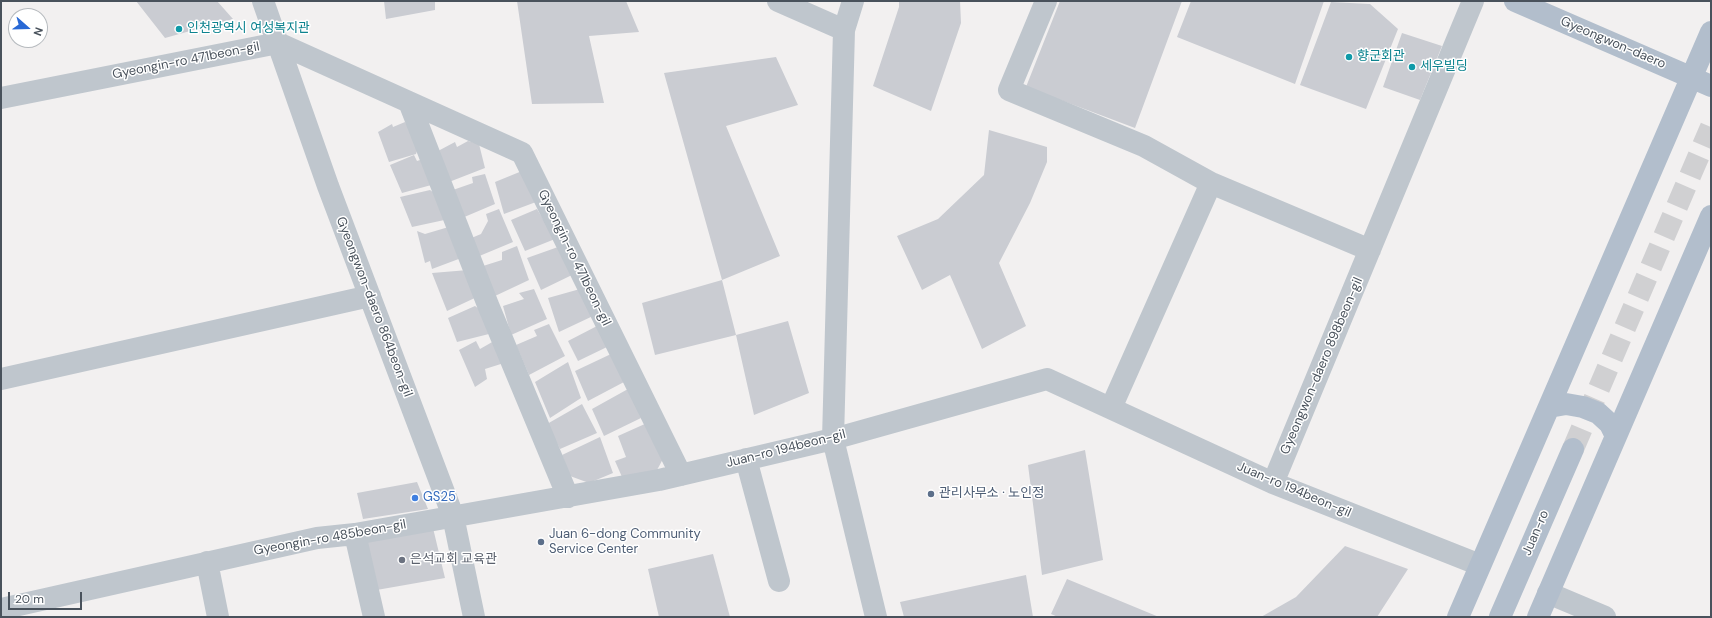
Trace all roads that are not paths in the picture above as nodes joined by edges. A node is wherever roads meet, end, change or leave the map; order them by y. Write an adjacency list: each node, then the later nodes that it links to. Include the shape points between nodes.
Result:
1 (263, 1): 9 (street, Gyeongwon-daero 864beon-gil)
2 (778, 1): 7 (street)
3 (853, 1): 7 (street)
4 (1046, 1): 14 (street, via 1009,90 1144,146)
5 (1473, 1): 16 (street, Gyeongwon-daero 898beon-gil)
6 (1514, 1): 10 (main road, Gyeongwon-daero)
7 (844, 30): 22 (street)
8 (1711, 32): 10 (main road)
9 (278, 43): 12 (street, Gyeongin-ro 471beon-gil); 13 (street, Gyeongin-ro 471beon-gil); 17 (street, Gyeongwon-daero 864beon-gil)
10 (1692, 77): 11 (main road, Gyeongwon-daero); 19 (main road)
11 (1711, 86)
12 (1, 98)
13 (409, 102): 25 (street, Gyeongin-ro 471beon-gil, via 522,153); 27 (street, via 488,305)
14 (1211, 183): 16 (street); 20 (street)
15 (1711, 216): 21 (main road)
16 (1370, 250): 26 (street, Gyeongwon-daero 898beon-gil)
17 (370, 296): 18 (street); 28 (street, Gyeongwon-daero 864beon-gil)
18 (1, 379)
19 (1549, 407): 21 (main road, via 1566,404 1598,413 1610,424); 31 (main road)
20 (1111, 408): 22 (street, Juan-ro 194beon-gil, via 1047,379); 26 (street, Juan-ro 194beon-gil)
21 (1616, 436): 33 (main road)
22 (833, 439): 24 (street, Juan-ro 194beon-gil); 38 (street)
23 (1572, 449): 40 (main road, Juan-ro)
24 (746, 459): 25 (street, Juan-ro 194beon-gil); 32 (street)
25 (681, 475): 27 (street, Juan-ro 194beon-gil)
26 (1273, 483): 31 (street, Juan-ro 194beon-gil)
27 (568, 497): 28 (street, Juan-ro 194beon-gil)
28 (453, 516): 29 (street, Gyeongin-ro 485beon-gil); 37 (street, Gyeongwon-daero 864beon-gil)
29 (355, 534): 30 (street, Gyeongin-ro 485beon-gil, via 317,538); 36 (street)
30 (207, 562): 34 (street, Gyeongin-ro 485beon-gil); 35 (street)
31 (1480, 565): 39 (main road)
32 (779, 582)
33 (1548, 593): 41 (main road); 42 (street)
34 (1, 609)
35 (218, 617)
36 (374, 617)
37 (474, 617)
38 (876, 617)
39 (1458, 617)
40 (1500, 617)
41 (1538, 617)
42 (1605, 617)

